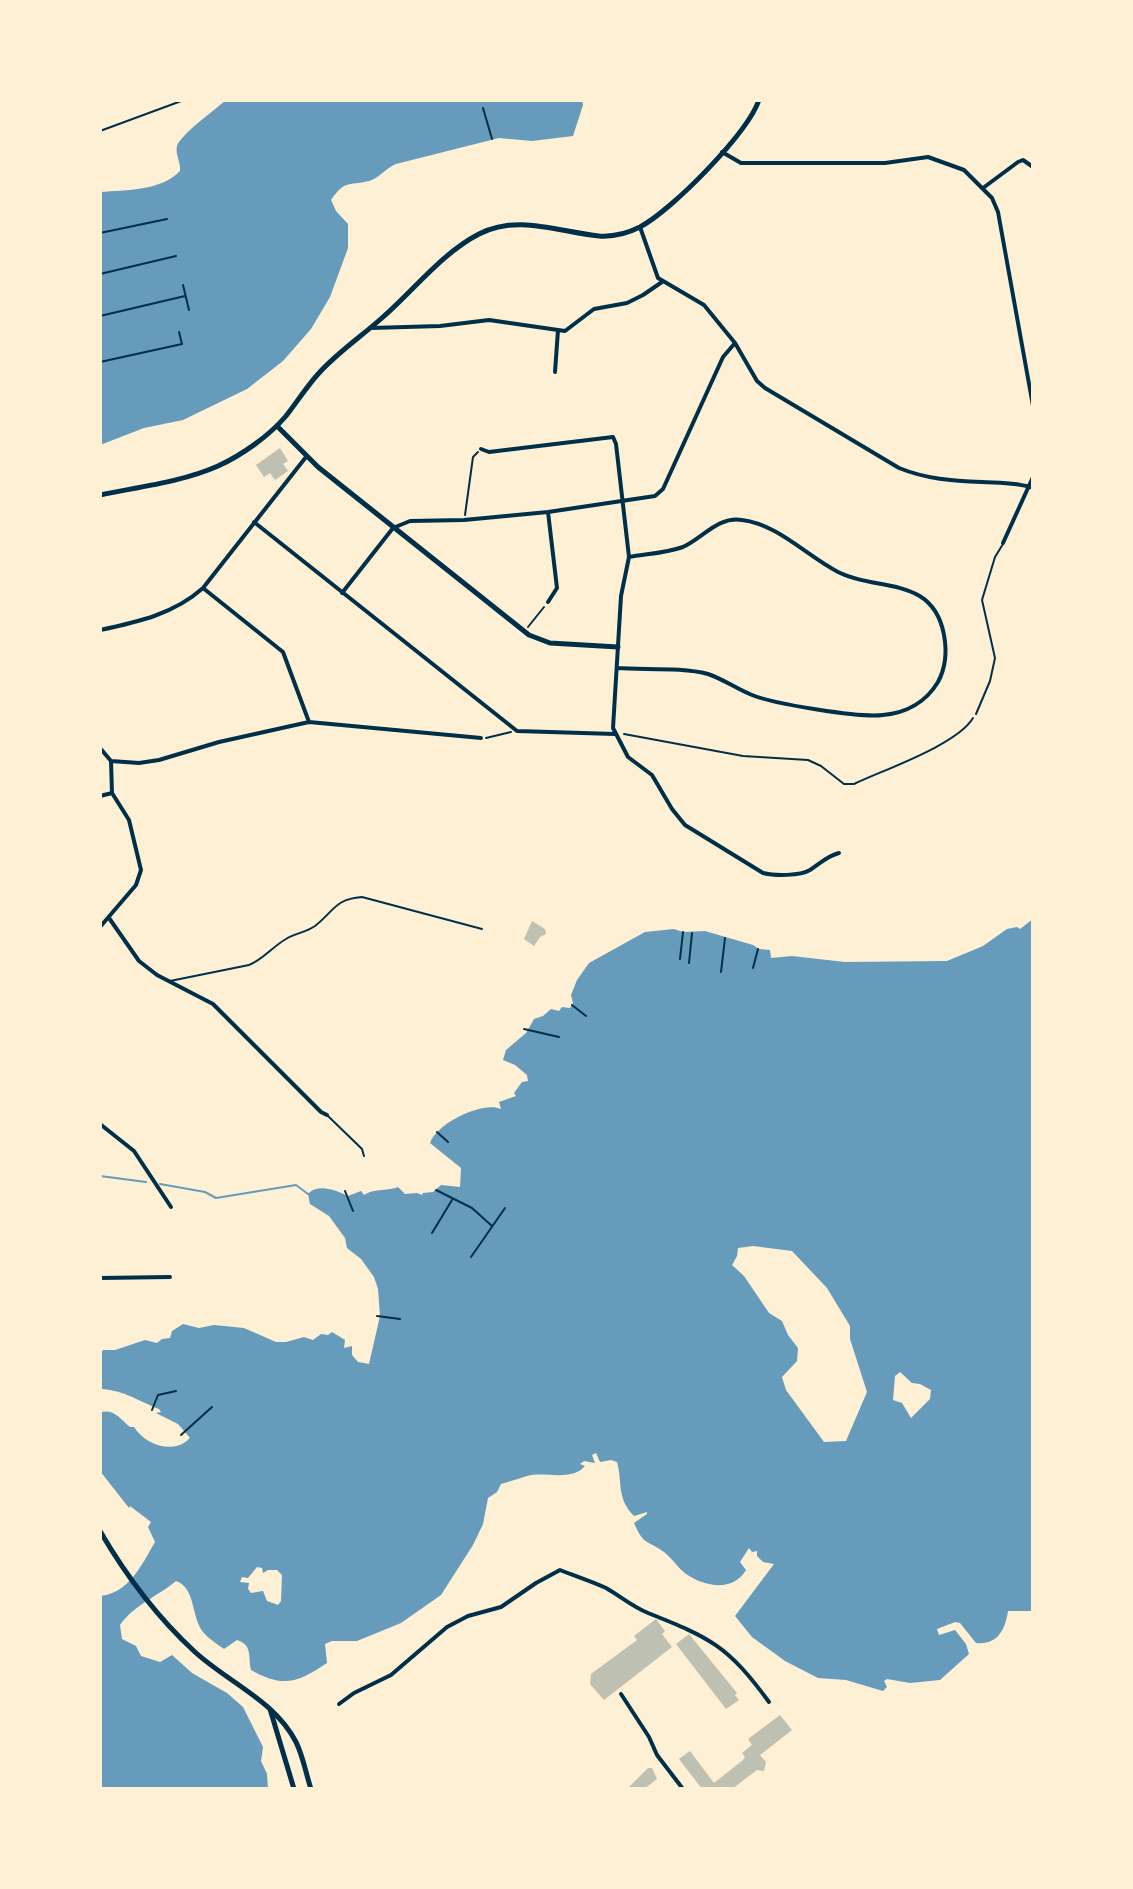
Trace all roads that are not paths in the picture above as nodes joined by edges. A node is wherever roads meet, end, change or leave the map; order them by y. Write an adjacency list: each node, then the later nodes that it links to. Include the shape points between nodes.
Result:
1 (759, 100): 2 (main road)
2 (722, 152): 4 (street, via 741,163 885,163 928,157 964,170); 5 (main road, via 672,204)
3 (1033, 167): 4 (street, via 1018,162)
4 (983, 188): 11 (street, via 998,212)
5 (640, 227): 6 (street); 7 (main road, via 599,236 516,225 487,230 451,253)
6 (662, 282): 8 (street, via 627,303 594,309 571,329); 9 (street, via 704,305)
7 (371, 328): 8 (street, via 489,320); 13 (main road, via 324,368)
8 (558, 330): 10 (street)
9 (735, 343): 17 (street, via 765,388 899,468 927,478); 19 (street, via 723,357 663,489 651,498)
10 (555, 372)
11 (1031, 385): 12 (street)
12 (1033, 406)
13 (277, 426): 15 (main road); 18 (main road, via 217,467)
14 (481, 449): 19 (street, via 613,437)
15 (306, 457): 21 (street); 22 (main road)
16 (1033, 477): 17 (street)
17 (1031, 487): 23 (street)
18 (100, 495)
19 (623, 503): 20 (street); 24 (street)
20 (548, 512): 22 (street, via 410,521); 27 (street, via 557,588)
21 (254, 522): 25 (street); 26 (street)
22 (393, 528): 26 (street); 29 (main road, via 536,639)
23 (1003, 543): 31 (lane, via 982,600 995,658)
24 (629, 557): 29 (street); 30 (street, via 681,548 727,521 761,525 846,576 900,586 921,597 943,628 945,664 936,685 918,704 882,716 763,699 704,673)
25 (203, 588): 28 (street, via 167,612); 32 (street, via 283,652)
26 (342, 593): 33 (street, via 517,731)
27 (548, 602)
28 (100, 630)
29 (618, 647): 30 (street)
30 (617, 668): 33 (street)
31 (976, 714)
32 (309, 722): 34 (street); 36 (street, via 159,760)
33 (615, 734): 39 (street, via 628,757 652,775 685,825 763,873 807,872)
34 (481, 738)
35 (100, 748): 36 (street)
36 (111, 761): 37 (street)
37 (112, 793): 38 (street); 40 (street, via 129,820 141,870 136,885)
38 (100, 796)
39 (839, 853)
40 (109, 918): 41 (street); 43 (street, via 139,961)
41 (100, 927)
42 (482, 929): 43 (lane, via 362,897 347,898 261,960)
43 (168, 981): 44 (street, via 213,1004)
44 (327, 1115): 46 (lane)
45 (100, 1124): 47 (street, via 134,1151)
46 (364, 1156)
47 (171, 1207)
48 (170, 1277): 49 (street)
49 (100, 1278)
50 (100, 1531): 54 (main road, via 132,1579 202,1658)
51 (621, 1694): 57 (street)
52 (769, 1702): 53 (street, via 715,1642 560,1570 501,1607 447,1627 391,1675)
53 (339, 1704)
54 (270, 1709): 55 (main road); 56 (main road, via 296,1742)
55 (294, 1789)
56 (311, 1789)
57 (683, 1789)

